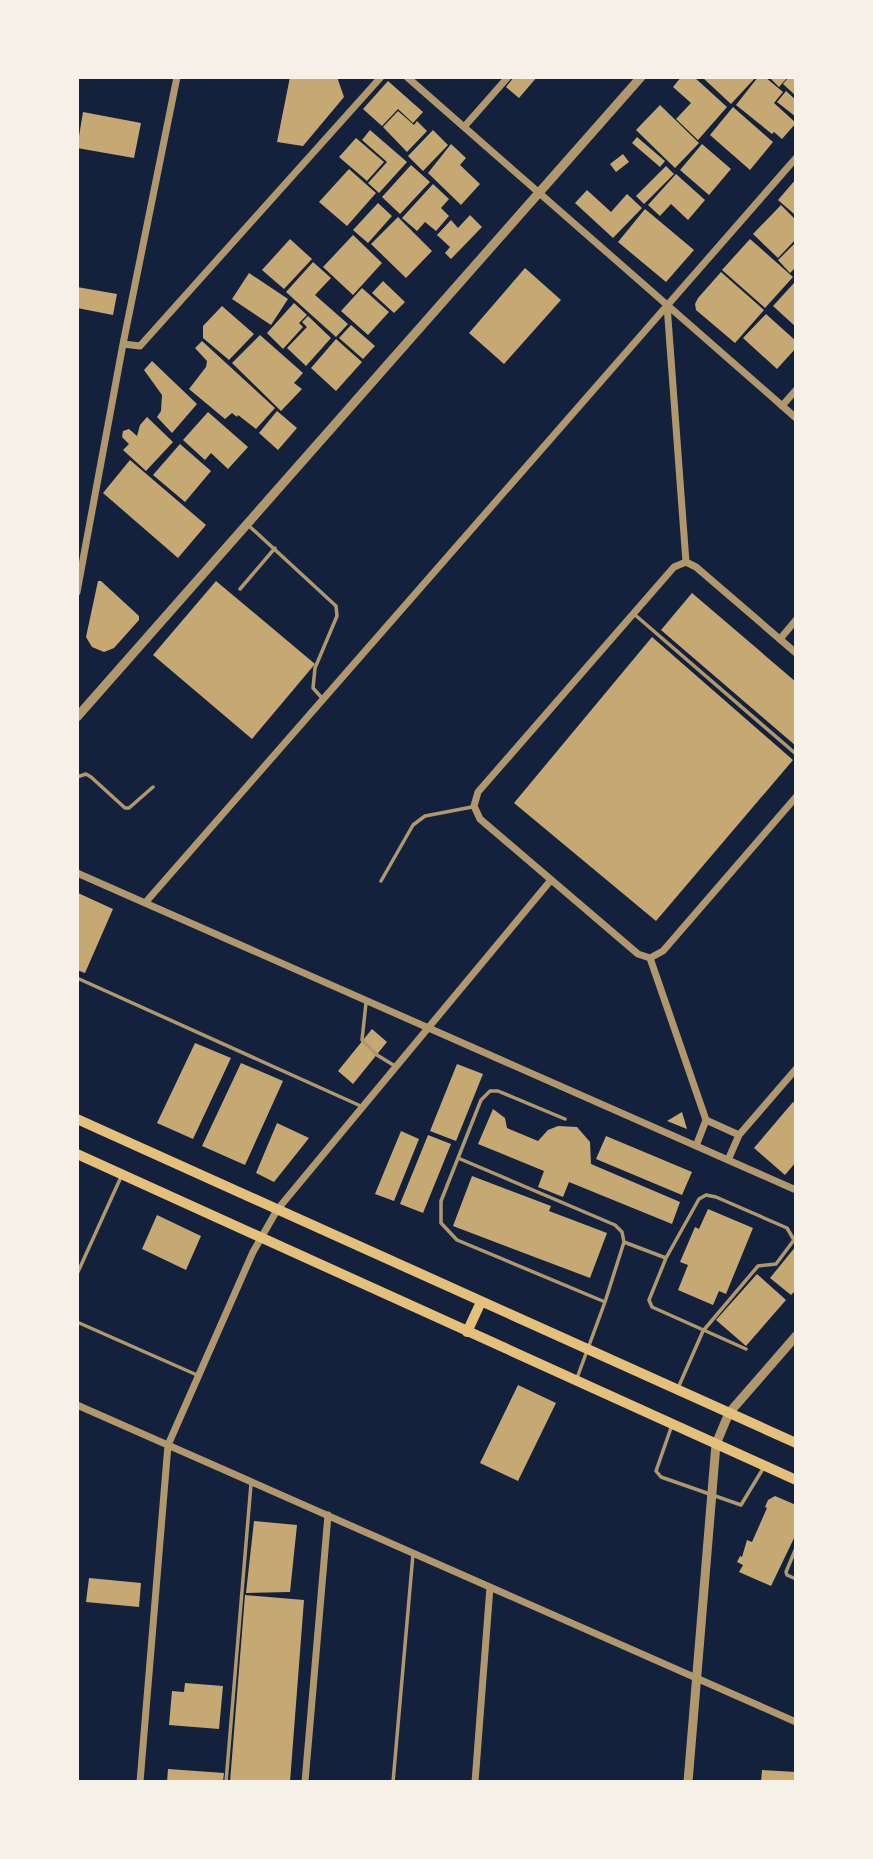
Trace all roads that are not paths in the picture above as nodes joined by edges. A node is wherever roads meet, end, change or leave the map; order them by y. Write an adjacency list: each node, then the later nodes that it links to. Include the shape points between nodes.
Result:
1 (177, 77): 10 (street)
2 (382, 77): 10 (street, via 140,346)
3 (407, 77): 6 (street)
4 (508, 77): 6 (street)
5 (641, 77): 8 (street)
6 (464, 127): 8 (street)
7 (796, 158): 9 (street)
8 (539, 193): 9 (street); 14 (street)
9 (667, 305): 12 (street); 16 (street); 23 (street)
10 (123, 344): 18 (street)
11 (796, 390): 12 (street)
12 (782, 406): 13 (street)
13 (796, 418)
14 (247, 524): 15 (lane); 24 (street)
15 (275, 548): 17 (lane); 23 (lane, via 336,606 337,616 315,668 313,688)
16 (686, 562): 19 (street, via 674,567); 21 (street)
17 (240, 589)
18 (77, 592)
19 (634, 614): 25 (lane); 29 (street, via 478,792)
20 (796, 620): 21 (street)
21 (780, 639): 22 (street)
22 (796, 653)
23 (322, 698): 33 (street)
24 (77, 717)
25 (796, 754)
26 (77, 777): 27 (lane, via 91,777 125,808)
27 (153, 787)
28 (796, 797): 34 (street, via 663,951)
29 (474, 806): 31 (street, via 480,818); 32 (lane, via 420,818)
30 (77, 873): 33 (street)
31 (551, 880): 34 (street, via 638,954); 37 (street)
32 (382, 881)
33 (145, 903): 36 (street)
34 (650, 958): 43 (street)
35 (77, 978): 40 (lane)
36 (366, 1000): 37 (street); 38 (lane, via 362,1040)
37 (428, 1028): 38 (street); 45 (street)
38 (396, 1066): 40 (street)
39 (796, 1069): 44 (street)
40 (363, 1107): 51 (street)
41 (77, 1119): 51 (main road)
42 (565, 1119): 47 (lane, via 490,1091 481,1100)
43 (706, 1120): 44 (street); 45 (street)
44 (739, 1135): 48 (street)
45 (696, 1146): 48 (street)
46 (77, 1154): 49 (main road)
47 (458, 1158): 53 (lane, via 615,1225); 57 (lane, via 441,1201 441,1223 457,1240)
48 (728, 1160): 50 (street)
49 (122, 1175): 52 (main road); 55 (lane)
50 (796, 1190)
51 (277, 1210): 52 (street); 56 (main road)
52 (260, 1238): 60 (main road); 64 (street)
53 (624, 1242): 54 (lane); 57 (lane)
54 (666, 1258): 59 (lane, via 649,1300 657,1310); 59 (lane, via 698,1199 706,1195 787,1228 794,1240 776,1264 758,1266)
55 (77, 1274)
56 (481, 1302): 60 (main road); 63 (main road)
57 (604, 1302): 63 (lane)
58 (77, 1322): 64 (lane)
59 (704, 1331): 62 (lane); 66 (lane)
60 (467, 1332): 65 (main road)
61 (796, 1336): 68 (street)
62 (746, 1349)
63 (589, 1350): 65 (lane); 66 (main road)
64 (197, 1376): 72 (street)
65 (575, 1381): 69 (main road)
66 (677, 1390): 68 (main road)
67 (77, 1405): 72 (street)
68 (729, 1413): 70 (main road); 71 (street)
69 (672, 1424): 71 (main road); 76 (lane, via 656,1471 661,1477)
70 (796, 1443)
71 (716, 1444): 73 (main road); 76 (street)
72 (168, 1445): 75 (street); 84 (street)
73 (765, 1465): 74 (main road); 76 (lane, via 741,1505)
74 (796, 1480)
75 (251, 1482): 77 (street); 85 (lane)
76 (711, 1493): 82 (street)
77 (328, 1516): 79 (street); 86 (street)
78 (796, 1548): 80 (lane, via 786,1572)
79 (413, 1553): 81 (street); 87 (lane)
80 (796, 1579)
81 (490, 1587): 82 (street); 88 (street)
82 (697, 1678): 83 (street); 89 (street)
83 (796, 1722)
84 (140, 1782)
85 (226, 1782)
86 (304, 1782)
87 (393, 1782)
88 (475, 1782)
89 (688, 1782)

